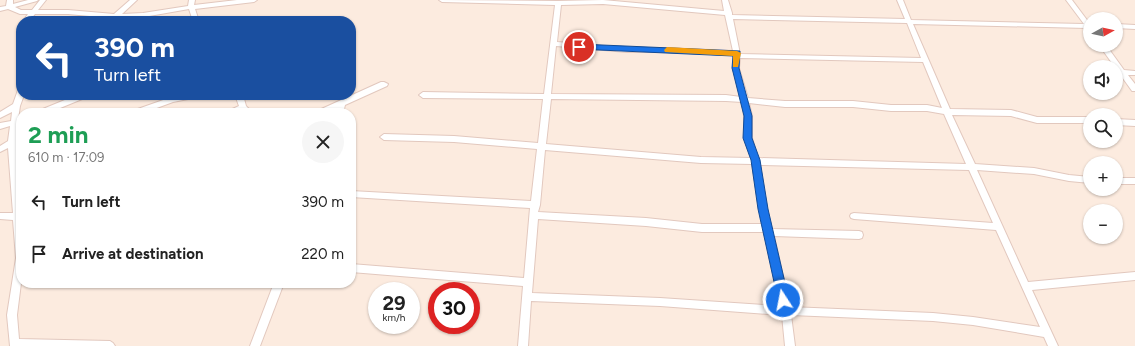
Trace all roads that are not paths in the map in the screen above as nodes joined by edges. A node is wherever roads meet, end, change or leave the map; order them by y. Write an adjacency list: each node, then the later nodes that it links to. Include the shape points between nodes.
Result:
1 (10, 0): 13 (street)
2 (35, 0): 13 (street)
3 (43, 0): 17 (street)
4 (134, 0): 22 (street)
5 (192, 0): 14 (street)
6 (254, 0): 14 (street)
7 (442, 0): 11 (street)
8 (726, 0): 19 (street)
9 (900, 0): 26 (street)
10 (1069, 0): 25 (street)
11 (499, 1): 12 (street)
12 (558, 3): 19 (street, via 603,2); 30 (street)
13 (9, 7): 15 (street); 16 (street)
14 (190, 7): 18 (street); 24 (street)
15 (0, 9)
16 (20, 12): 17 (street); 20 (street)
17 (35, 12): 21 (street); 22 (street)
18 (143, 15): 22 (street); 23 (street)
19 (729, 15): 26 (street); 31 (street)
20 (23, 16)
21 (31, 16)
22 (115, 16)
23 (140, 16)
24 (194, 16)
25 (1083, 19)
26 (909, 21): 28 (street); 32 (street)
27 (1123, 26): 29 (street)
28 (1083, 27)
29 (1135, 27)
30 (554, 44): 31 (street, via 627,50); 39 (street)
31 (737, 54): 32 (street); 46 (street, via 736,68)
32 (925, 60): 54 (street)
33 (1123, 72): 35 (street)
34 (1123, 73): 37 (street)
35 (1135, 73)
36 (384, 84): 40 (street)
37 (1135, 89)
38 (423, 95): 39 (street)
39 (548, 95): 46 (street); 64 (street)
40 (356, 97)
41 (18, 100): 48 (street)
42 (72, 100): 50 (street)
43 (172, 100): 51 (street)
44 (241, 100): 49 (street)
45 (349, 100): 47 (street)
46 (745, 100): 54 (street, via 785,104 927,108); 67 (street, via 748,138)
47 (342, 103): 52 (street); 53 (street)
48 (16, 106): 55 (street)
49 (243, 107)
50 (53, 108)
51 (149, 108)
52 (331, 108)
53 (340, 108)
54 (947, 112): 56 (street, via 1011,113 1037,120); 68 (street)
55 (0, 115)
56 (1083, 120)
57 (16, 122): 60 (street)
58 (1123, 122): 59 (street)
59 (1135, 123)
60 (0, 126)
61 (16, 129): 63 (street)
62 (384, 137): 64 (street)
63 (12, 143): 65 (street); 66 (street)
64 (542, 146): 67 (street, via 693,159); 73 (street)
65 (0, 149)
66 (16, 153)
67 (755, 160): 68 (street); 79 (street)
68 (973, 167): 69 (street, via 1034,171); 78 (street)
69 (1083, 179)
70 (1123, 181): 71 (street)
71 (1135, 181)
72 (356, 194): 73 (street)
73 (536, 205): 74 (street)
74 (534, 215): 79 (street, via 702,228); 83 (street)
75 (0, 216): 77 (street)
76 (854, 216): 78 (street)
77 (16, 218)
78 (999, 227): 84 (street)
79 (768, 230): 80 (street); 88 (street)
80 (859, 235)
81 (356, 268): 83 (street)
82 (1135, 276): 84 (street)
83 (527, 282): 87 (street)
84 (1026, 286): 89 (street)
85 (16, 288): 90 (street, via 12,315)
86 (277, 288): 92 (street)
87 (527, 297): 88 (street, via 660,302); 93 (street)
88 (786, 311): 89 (street, via 947,318); 94 (street)
89 (1047, 333): 95 (street)
90 (15, 344): 91 (street)
91 (110, 346)
92 (255, 346)
93 (523, 346)
94 (790, 346)
95 (1053, 346)

